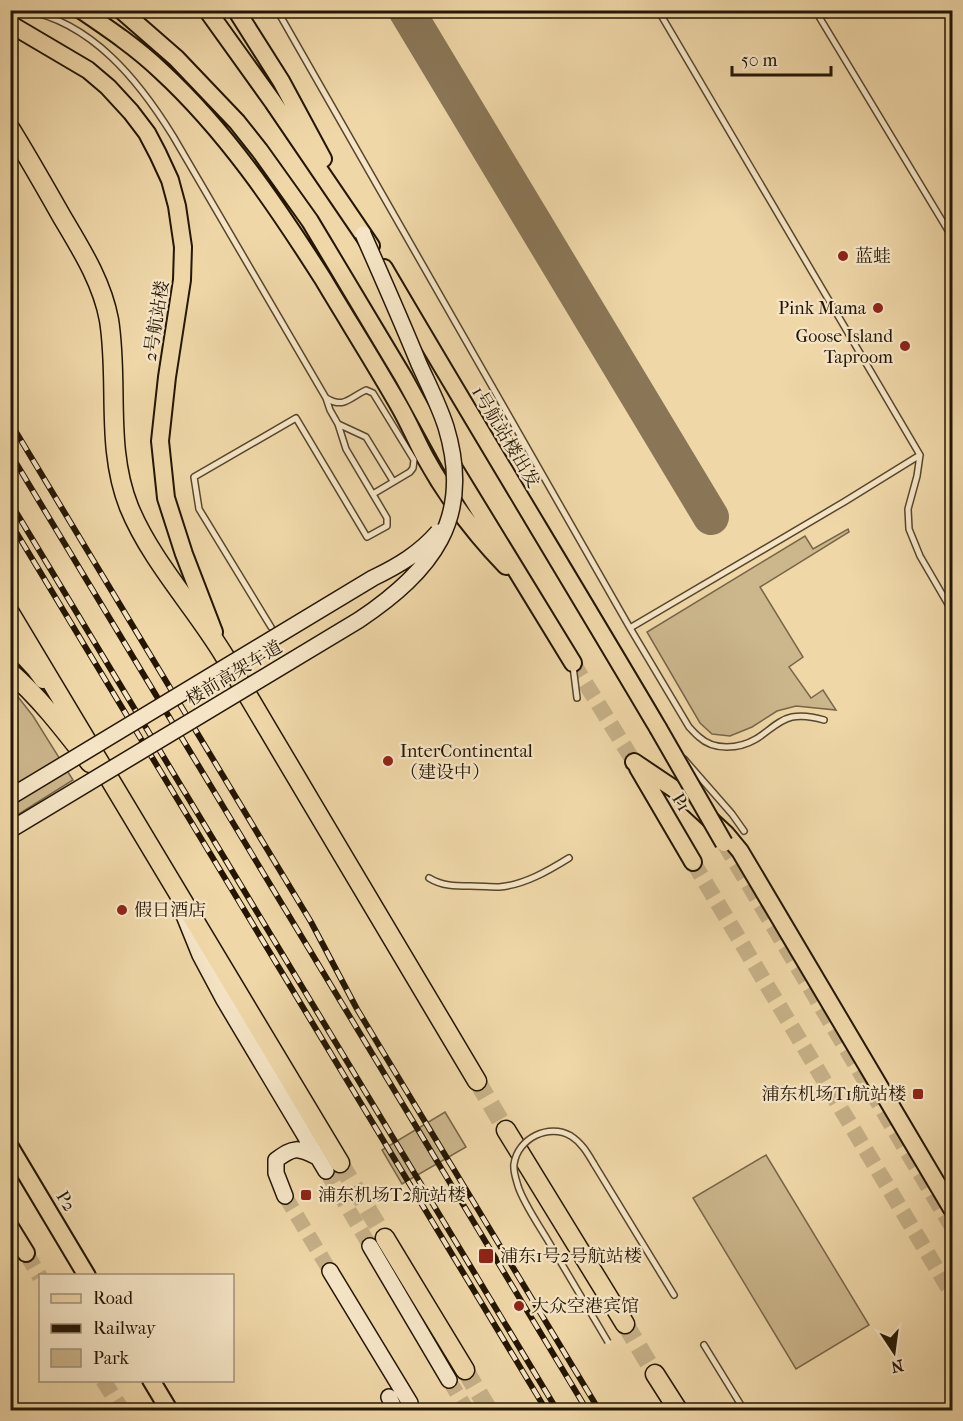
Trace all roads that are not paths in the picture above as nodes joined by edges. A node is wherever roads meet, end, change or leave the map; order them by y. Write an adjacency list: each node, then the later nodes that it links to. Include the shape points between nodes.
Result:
1 (24, 10): 18 (lane, via 67,23 110,56 150,100)
2 (81, 10): 19 (main road, via 162,71 229,144 291,229)
3 (121, 10): 22 (main road, via 212,94 279,176 320,236)
4 (195, 10): 14 (main road)
5 (207, 10): 14 (main road)
6 (236, 10): 16 (main road, via 281,81)
7 (277, 10): 30 (lane)
8 (658, 10): 21 (lane)
9 (829, 10): 10 (lane)
10 (817, 14): 17 (lane)
11 (10, 24): 13 (main road)
12 (10, 30): 13 (main road)
13 (38, 39): 32 (main road, 2号航站楼, via 108,87 147,134 170,180 183,247 160,441 166,498)
14 (241, 60): 16 (main road, 1号航站楼出发)
15 (10, 128): 32 (highway, via 87,258 104,301 111,335 116,459 130,508 146,541)
16 (363, 234): 25 (street, 楼前高架车道, bridge, via 445,425 453,460); 37 (main road, 1号航站楼出发, bridge)
17 (952, 237)
18 (326, 398): 20 (lane); 23 (lane, via 340,404 366,390 373,393 414,460 410,472)
19 (399, 406): 22 (main road); 26 (main road, via 462,517)
20 (338, 424): 23 (lane, via 366,437); 24 (lane, via 346,449)
21 (920, 455): 27 (lane, via 908,509 909,529); 30 (lane)
22 (450, 462): 26 (main road)
23 (393, 482): 24 (lane)
24 (373, 494): 29 (lane, via 387,525 367,537 296,418 194,477 199,509)
25 (450, 519): 39 (street, 楼前高架车道, bridge, via 405,561); 41 (street, 楼前高架车道, bridge, via 426,562 381,605)
26 (527, 589): 33 (main road)
27 (952, 611)
28 (10, 613): 38 (highway)
29 (271, 627)
30 (630, 628): 36 (lane, via 700,739 726,748 740,746 782,720)
31 (10, 642): 38 (main road)
32 (224, 654): 48 (highway)
33 (573, 663): 35 (lane)
34 (10, 672): 40 (highway, via 52,715)
35 (577, 698)
36 (824, 720)
37 (658, 728): 42 (lane, bridge); 43 (main road, 1号航站楼出发, bridge)
38 (92, 747): 40 (highway)
39 (10, 797)
40 (139, 826): 46 (highway)
41 (10, 830)
42 (744, 831)
43 (724, 843)
44 (569, 858): 47 (lane, via 523,882 501,887 450,886)
45 (693, 862): 54 (main road, P1, via 634,762 686,797 740,850)
46 (167, 874): 51 (street, via 214,982); 52 (highway)
47 (429, 878)
48 (477, 1081)
49 (506, 1130): 61 (highway)
50 (10, 1147): 59 (main road, P2)
51 (317, 1157): 52 (street); 53 (street, via 302,1150 289,1151 276,1160 276,1173)
52 (333, 1167)
53 (285, 1196)
54 (952, 1209)
55 (10, 1227): 57 (main road)
56 (378, 1242): 65 (highway)
57 (26, 1253)
58 (330, 1270): 67 (street)
59 (86, 1274)
60 (674, 1295): 62 (lane, bridge, via 580,1144 556,1131 531,1137 514,1163 519,1189)
61 (625, 1324)
62 (608, 1342)
63 (704, 1345): 70 (lane)
64 (656, 1374): 69 (highway)
65 (457, 1375)
66 (152, 1382): 68 (main road)
67 (410, 1403)
68 (169, 1410)
69 (678, 1410)
70 (744, 1410)

